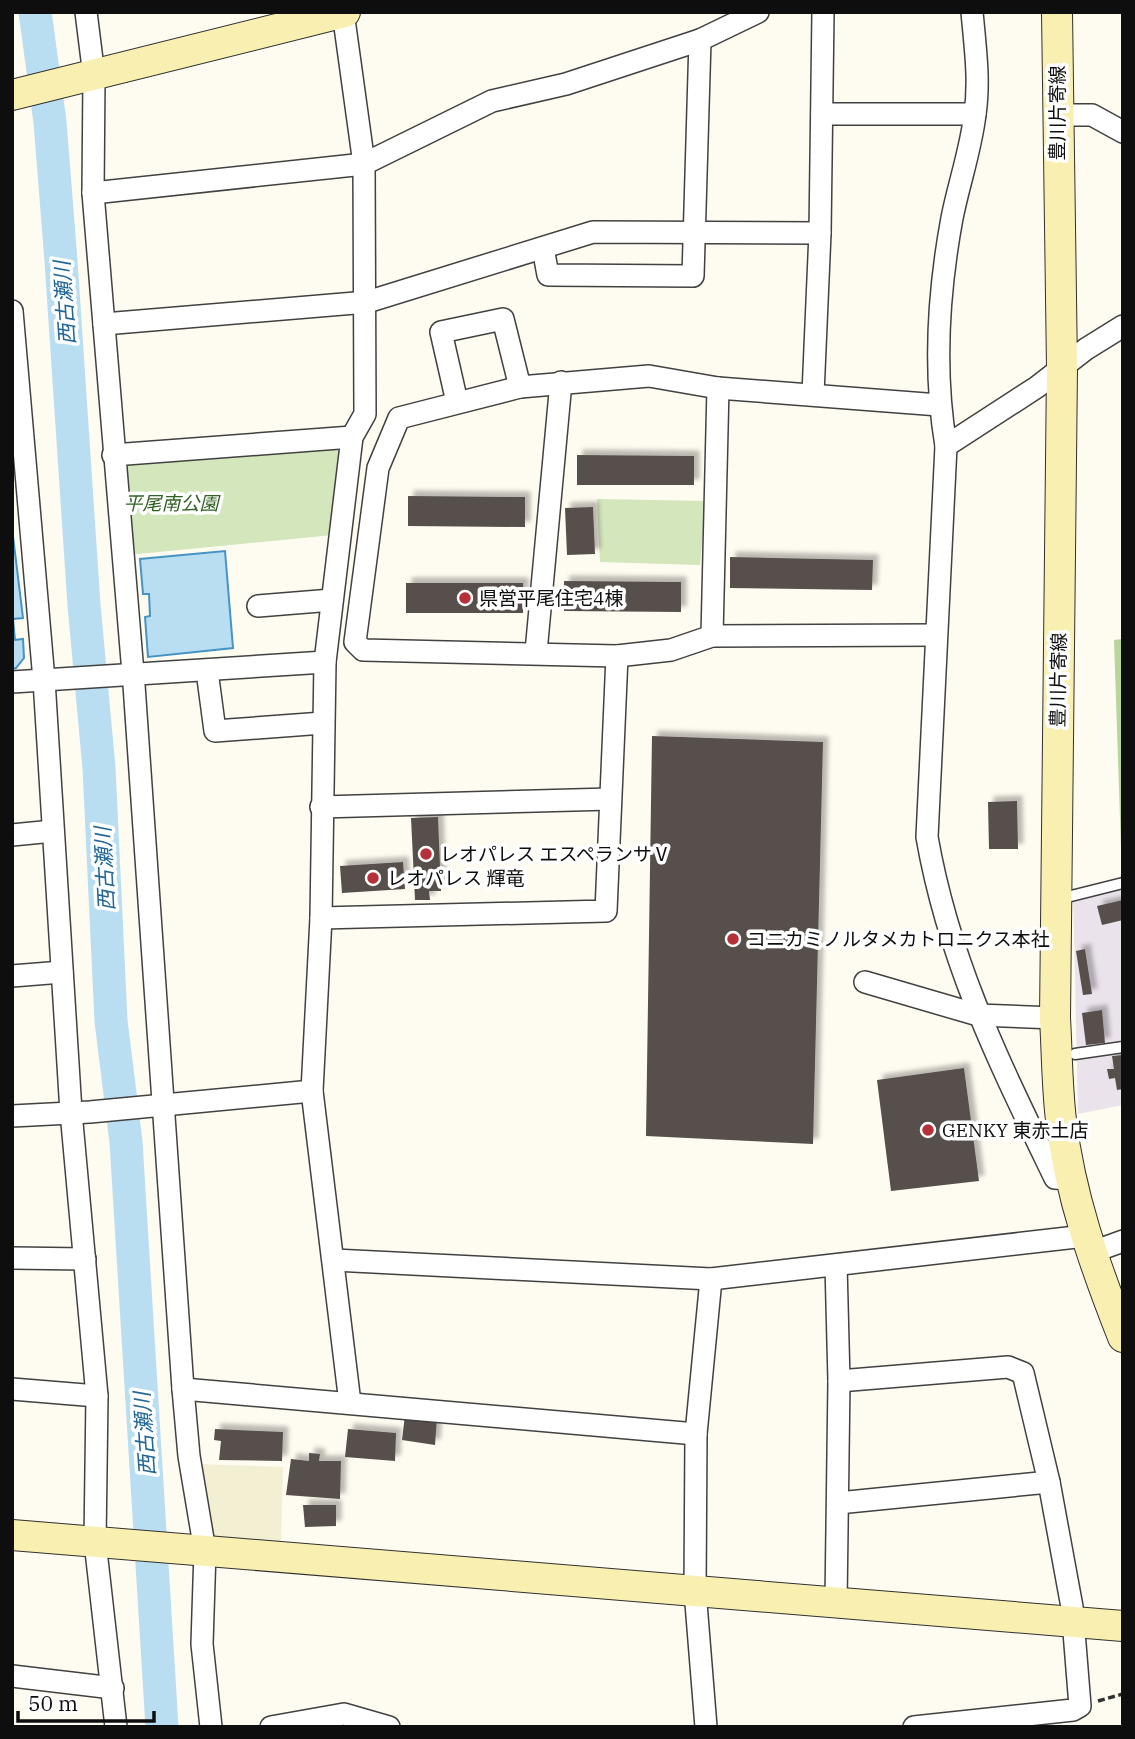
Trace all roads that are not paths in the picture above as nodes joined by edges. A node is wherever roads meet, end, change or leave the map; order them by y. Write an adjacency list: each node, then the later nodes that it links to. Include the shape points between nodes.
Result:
1 (86, 12): 8 (street)
2 (344, 12): 8 (street); 14 (street)
3 (758, 12): 7 (street)
4 (823, 12): 10 (street)
5 (972, 12): 11 (street)
6 (1057, 12): 12 (street, 豊川片寄線)
7 (700, 40): 14 (street, via 566,84 492,101); 16 (street)
8 (83, 79): 9 (street); 15 (street)
9 (14, 95)
10 (822, 114): 11 (street); 17 (street)
11 (975, 114): 30 (street, via 938,311)
12 (1057, 115): 13 (street, via 1092,115); 23 (street, 豊川片寄線)
13 (1123, 132)
14 (364, 164): 15 (street); 19 (street)
15 (93, 193): 21 (street)
16 (692, 231): 17 (street); 18 (street, via 593,232); 18 (street, via 693,276 548,275)
17 (820, 233): 28 (street)
18 (542, 248): 19 (street)
19 (366, 302): 21 (street); 31 (street, via 365,414)
20 (12, 311): 25 (street)
21 (104, 324): 33 (street)
22 (1123, 326): 23 (street)
23 (1062, 368): 32 (street); 52 (street, 豊川片寄線)
24 (561, 382): 26 (street); 27 (street, via 649,376); 39 (street)
25 (16, 385): 34 (street)
26 (520, 387): 29 (street); 29 (street, via 503,319 441,332)
27 (718, 388): 28 (street); 38 (street)
28 (813, 394): 30 (street)
29 (457, 402): 39 (street, via 399,418 389,436 378,468 355,642 363,650)
30 (939, 405): 32 (street)
31 (352, 437): 33 (street); 35 (street)
32 (946, 446): 37 (street)
33 (113, 455): 43 (street)
34 (20, 515): 44 (street)
35 (332, 600): 36 (street); 41 (street)
36 (258, 606)
37 (936, 635): 38 (street); 57 (street, via 926,837 938,899)
38 (712, 636): 40 (street, via 671,650)
39 (537, 652): 40 (street)
40 (617, 656): 47 (street)
41 (325, 662): 42 (street); 46 (street)
42 (207, 671): 43 (street); 46 (street, via 215,731)
43 (124, 675): 44 (street); 62 (street)
44 (54, 679): 45 (street); 49 (street)
45 (12, 682)
46 (323, 723): 48 (street)
47 (610, 799): 48 (street); 53 (street, via 606,911)
48 (321, 807): 53 (street)
49 (53, 831): 50 (street); 54 (street)
50 (12, 835)
51 (1123, 883): 52 (lane)
52 (1056, 899): 58 (street, 豊川片寄線)
53 (321, 918): 61 (street)
54 (62, 972): 55 (street); 63 (street)
55 (12, 976)
56 (865, 982): 57 (street)
57 (978, 1015): 58 (street); 65 (street, via 1055,1178)
58 (1055, 1018): 65 (street, 豊川片寄線, via 1061,1119)
59 (1123, 1047): 60 (lane)
60 (1075, 1054)
61 (312, 1091): 62 (street); 70 (street)
62 (155, 1106): 63 (street); 76 (street)
63 (80, 1112): 64 (street); 69 (street)
64 (12, 1116)
65 (1071, 1179): 67 (street, 豊川片寄線)
66 (1123, 1241): 67 (street)
67 (1087, 1244): 71 (street); 73 (street, 豊川片寄線)
68 (12, 1258): 69 (street)
69 (85, 1259): 77 (street)
70 (334, 1260): 72 (street); 78 (street)
71 (835, 1265): 72 (street); 74 (street)
72 (711, 1279): 79 (street)
73 (1123, 1337)
74 (839, 1381): 80 (street, via 1008,1367 1023,1373); 81 (street)
75 (12, 1389): 77 (street)
76 (183, 1390): 78 (street); 84 (street)
77 (97, 1396): 83 (street)
78 (350, 1403): 79 (street)
79 (696, 1434): 85 (street)
80 (1049, 1482): 81 (street); 87 (street)
81 (838, 1503): 86 (street)
82 (12, 1535): 83 (street)
83 (95, 1542): 84 (street); 90 (street)
84 (205, 1551): 85 (street); 93 (street, via 202,1643)
85 (695, 1591): 86 (street); 96 (street)
86 (836, 1602): 87 (street)
87 (1071, 1622): 88 (street); 97 (street, via 1080,1706)
88 (1123, 1626)
89 (12, 1676): 90 (street)
90 (113, 1688): 92 (street)
91 (314, 1724): 94 (street); 95 (street, via 344,1714)
92 (116, 1727)
93 (211, 1727)
94 (271, 1727)
95 (389, 1727)
96 (706, 1727)
97 (914, 1727)

